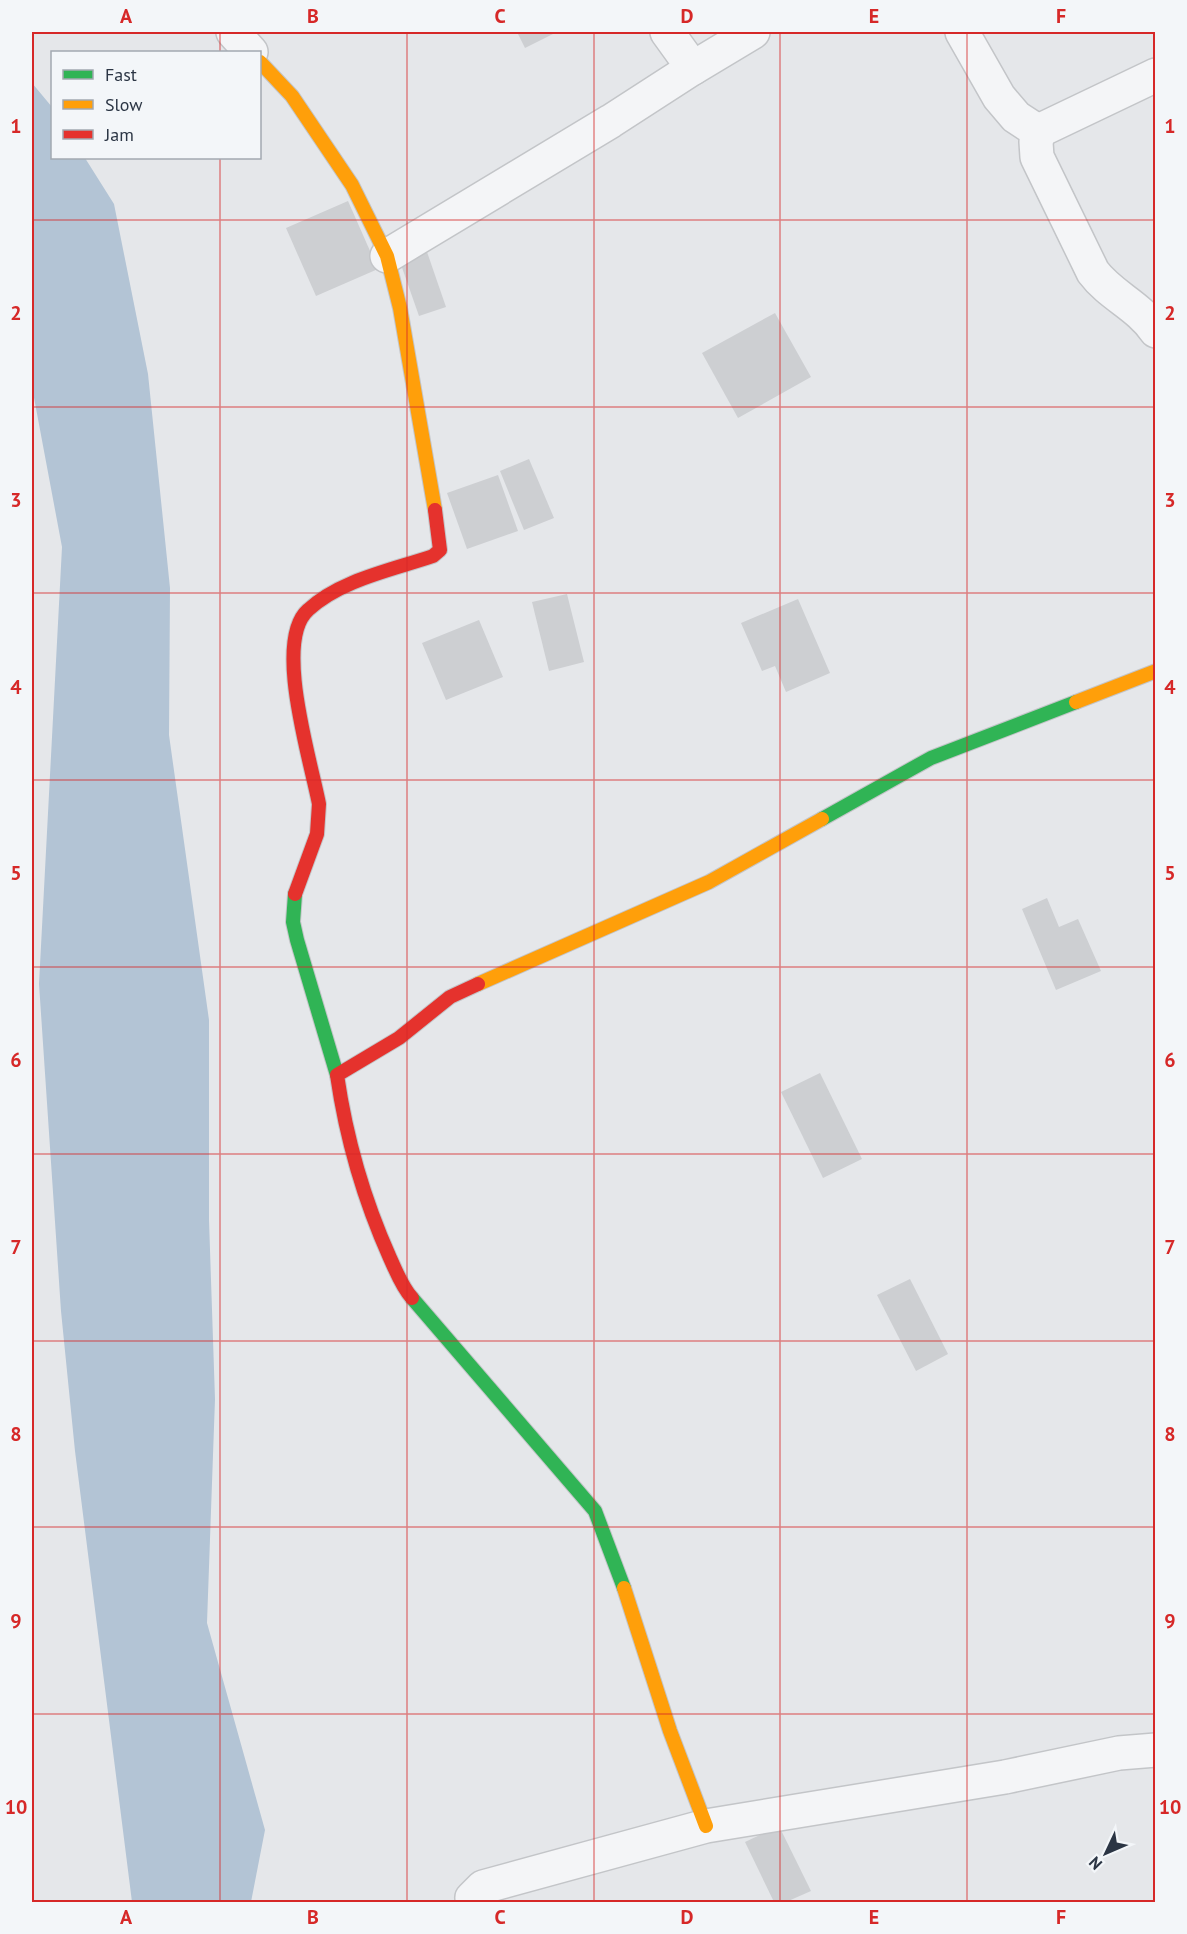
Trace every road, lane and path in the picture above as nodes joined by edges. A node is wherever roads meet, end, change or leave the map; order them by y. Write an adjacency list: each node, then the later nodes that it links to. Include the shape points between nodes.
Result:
1 (233, 32): 5 (street)
2 (667, 32): 7 (street)
3 (753, 32): 7 (street)
4 (962, 32): 9 (street, via 999,98 1016,117)
5 (250, 51)
6 (261, 63): 10 (street, via 292,96 352,185)
7 (693, 69): 10 (street)
8 (1155, 75): 9 (street)
9 (1040, 132): 11 (street, via 1037,157 1093,272 1101,283 1146,318)
10 (387, 256): 13 (street, via 411,368 440,550 317,602 305,611 291,633 297,698 320,806 320,828 296,891 293,920)
11 (1155, 331)
12 (1155, 670): 13 (street, via 931,758 709,882 450,997 399,1038)
13 (337, 1075): 15 (street, via 345,1121 399,1279 595,1511 613,1553 670,1731)
14 (1155, 1749): 15 (street)
15 (706, 1826): 16 (street, via 483,1887)
16 (472, 1902)

